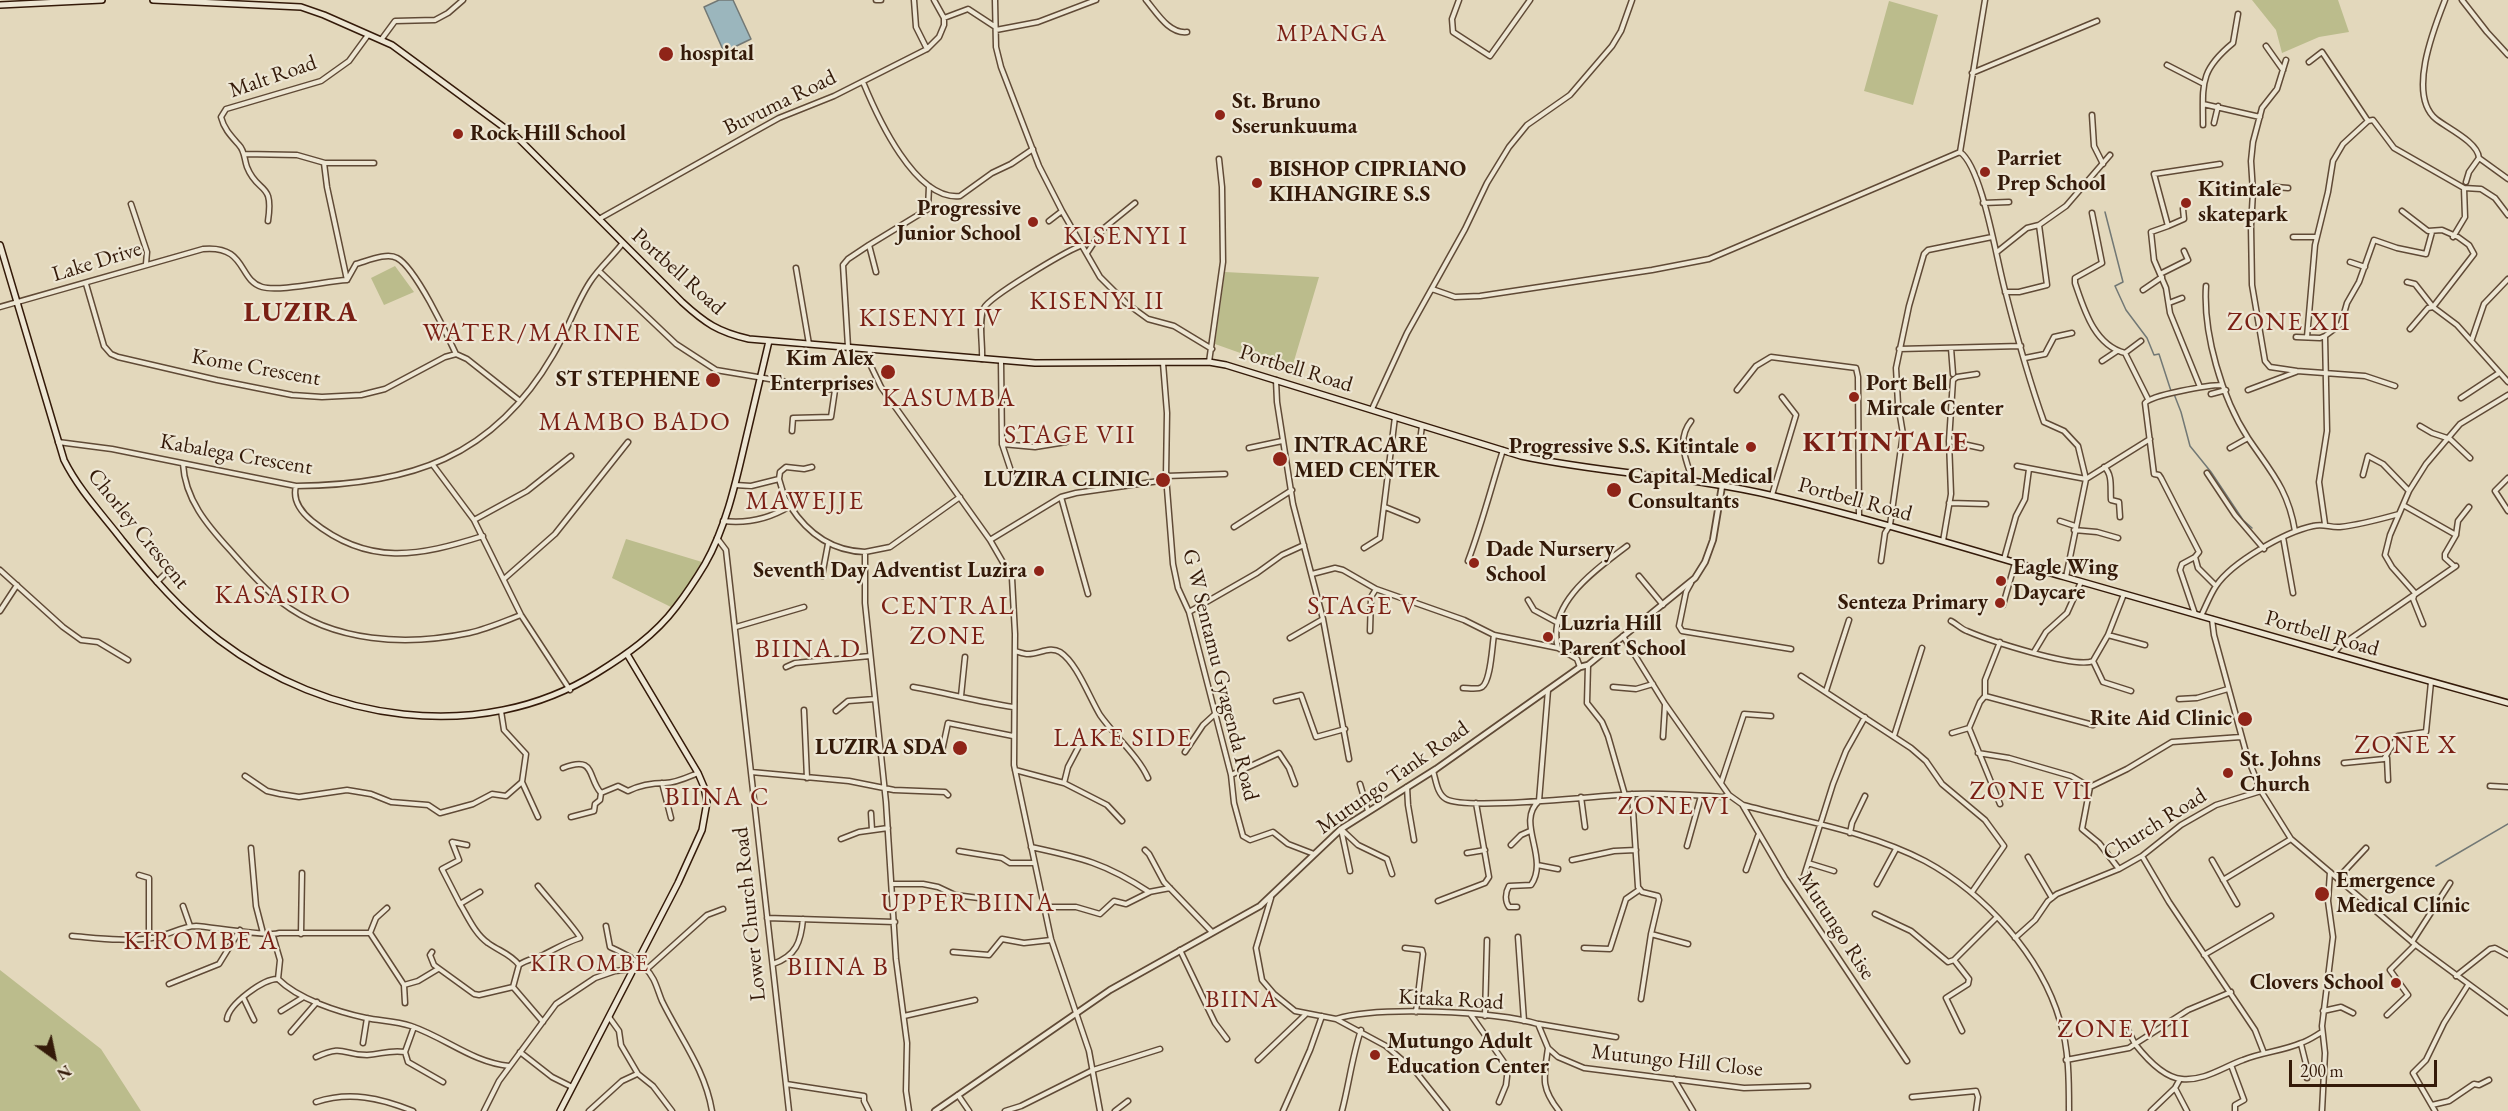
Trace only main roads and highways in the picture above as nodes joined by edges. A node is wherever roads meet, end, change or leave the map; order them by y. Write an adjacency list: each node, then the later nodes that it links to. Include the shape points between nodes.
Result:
1 (102, 0): 3 (main road)
2 (153, 0): 5 (main road, Portbell Road, via 290,6 324,15 381,40 517,137 703,321 733,336)
3 (0, 5)
4 (0, 244): 6 (main road, Chorley Crescent, via 64,460 78,484 157,582 196,621 236,652 283,679 347,703 406,715 445,717 501,711 570,690)
5 (769, 341): 6 (main road, Chorley Crescent, via 735,485 717,538 675,609); 7 (main road, Portbell Road, via 1063,364 1226,365 1547,462 1772,495 1890,525)
6 (627, 654): 8 (main road, via 698,773 707,802 702,830 684,872)
7 (2508, 703)
8 (560, 1111)

